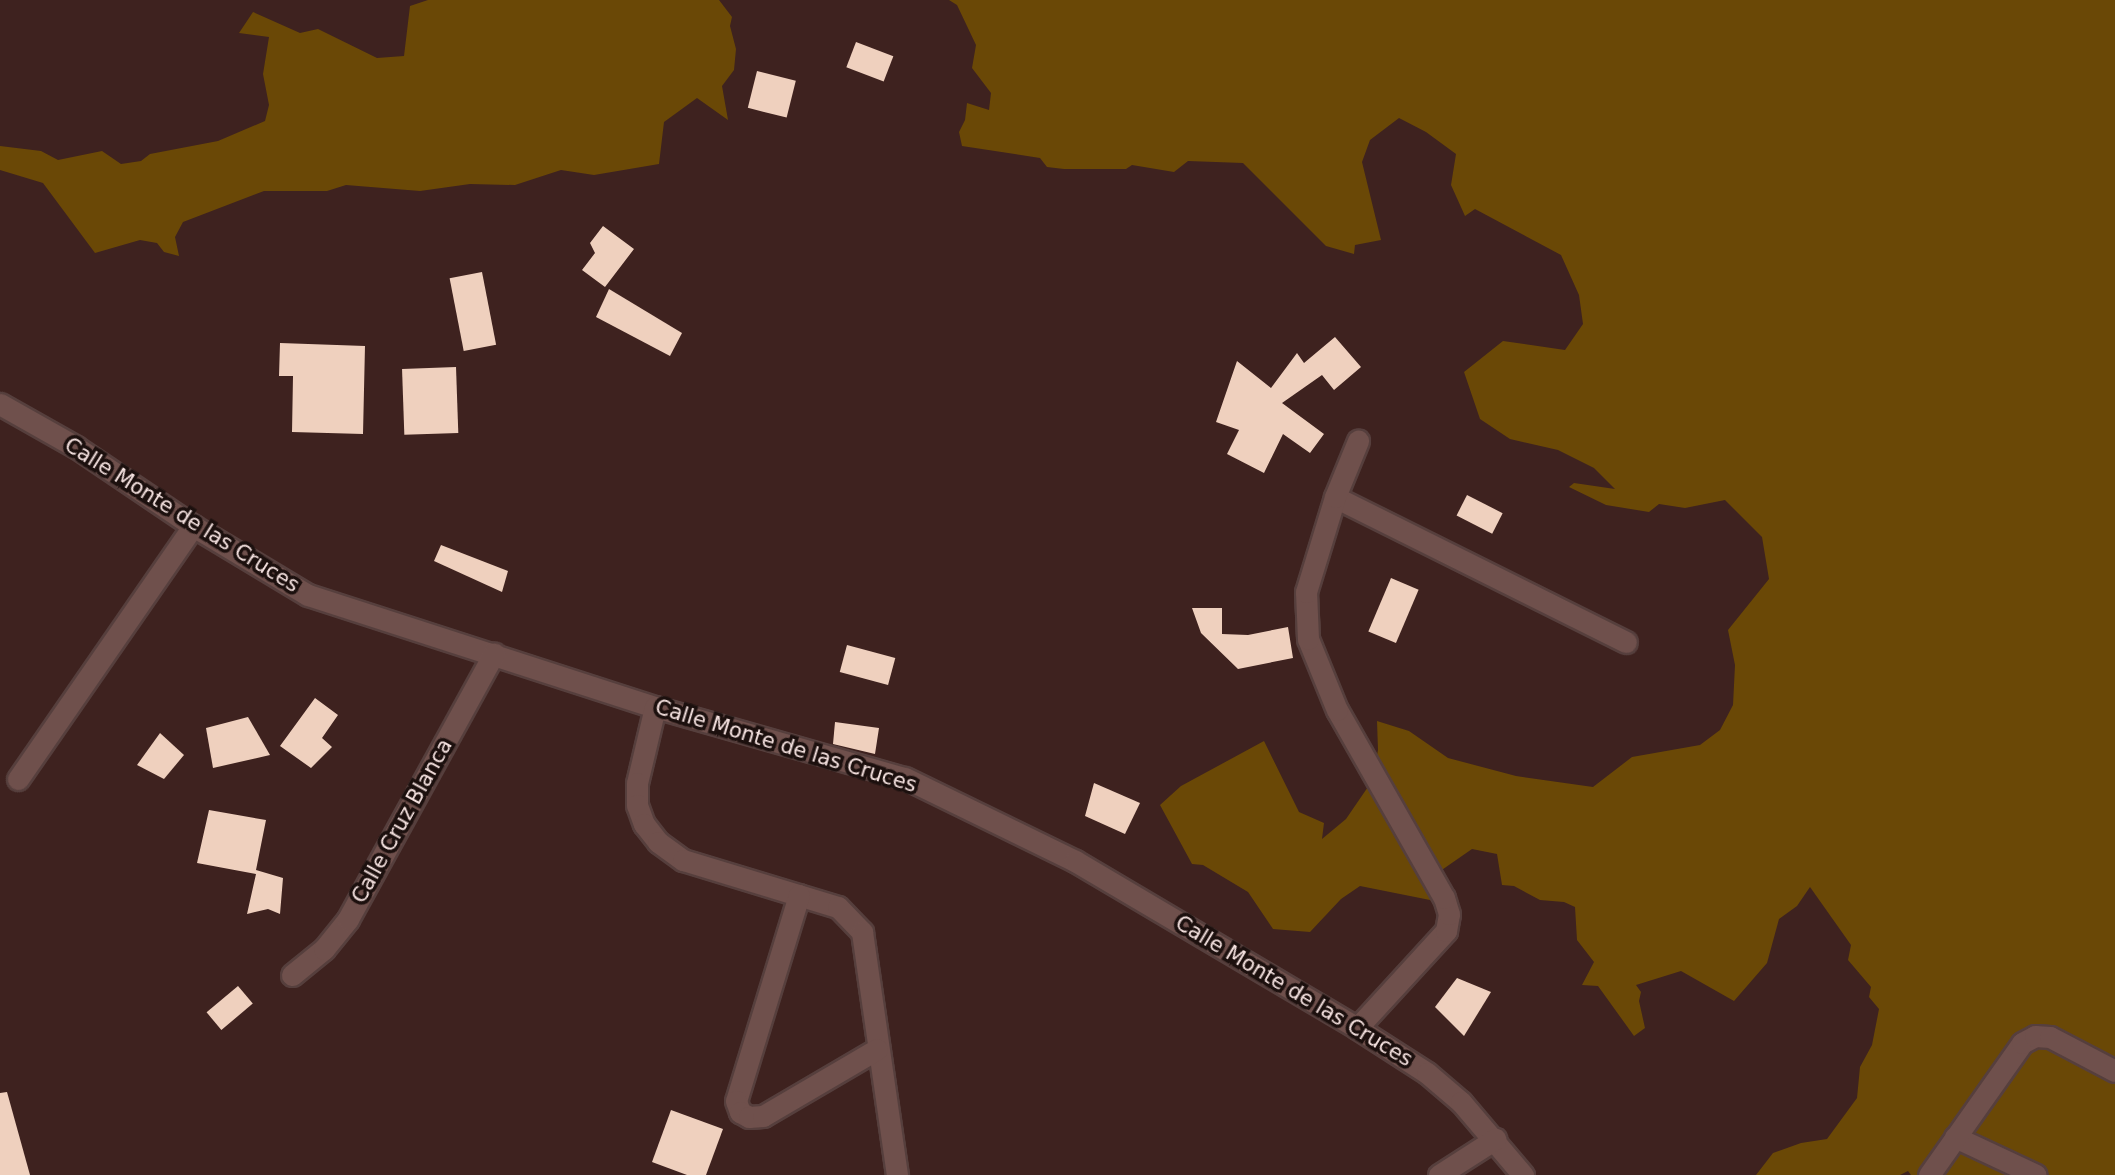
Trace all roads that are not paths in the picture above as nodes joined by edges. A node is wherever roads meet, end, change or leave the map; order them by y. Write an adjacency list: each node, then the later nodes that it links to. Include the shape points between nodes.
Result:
1 (0, 404): 4 (street, Calle Monte de las Cruces, via 76,447)
2 (1357, 441): 3 (street)
3 (1335, 497): 5 (street); 11 (street, via 1306,592 1308,639 1337,710 1450,914 1446,931)
4 (193, 526): 6 (street, Calle Monte de las Cruces, via 308,595); 8 (street)
5 (1626, 642)
6 (494, 653): 7 (street, Calle Monte de las Cruces); 10 (street, Calle Cruz Blanca, via 348,919 324,949)
7 (655, 708): 9 (street, via 637,783 637,805 644,824 658,842 683,860); 11 (street, Calle Monte de las Cruces, via 905,778 1075,861)
8 (19, 779)
9 (799, 895): 12 (street, via 838,907 862,932); 12 (street, via 736,1101 740,1112 763,1116)
10 (292, 975)
11 (1357, 1028): 15 (street, Calle Monte de las Cruces, via 1427,1073)
12 (877, 1049): 16 (street)
13 (2115, 1071): 14 (street, via 2050,1037 2035,1036 2022,1043)
14 (1955, 1137): 19 (street); 20 (street)
15 (1494, 1139): 17 (street); 18 (street, Calle Monte de las Cruces)
16 (897, 1175)
17 (1439, 1175)
18 (1523, 1175)
19 (1929, 1175)
20 (2036, 1175)

